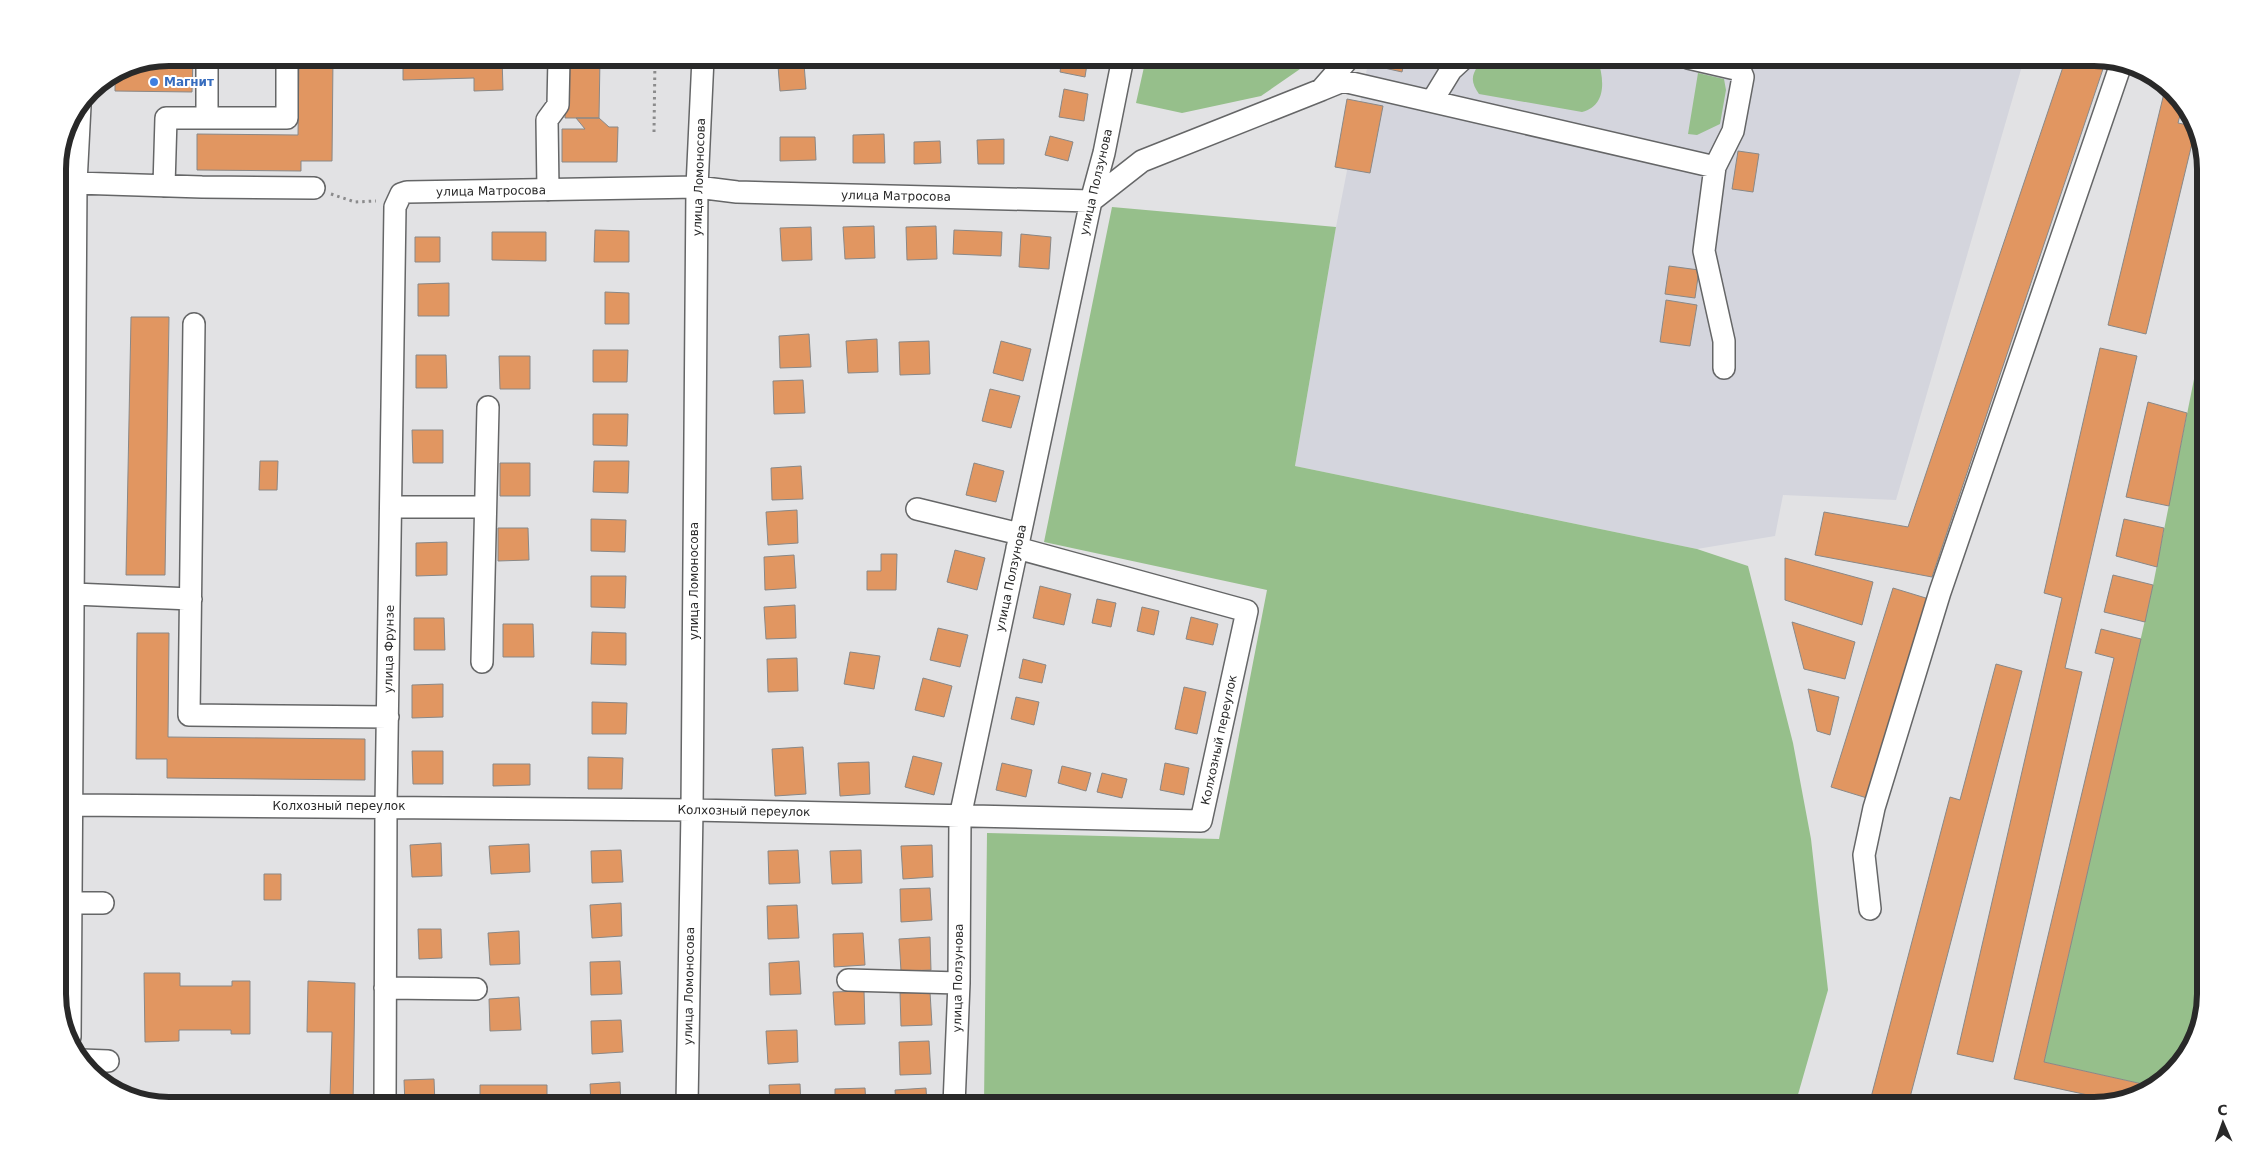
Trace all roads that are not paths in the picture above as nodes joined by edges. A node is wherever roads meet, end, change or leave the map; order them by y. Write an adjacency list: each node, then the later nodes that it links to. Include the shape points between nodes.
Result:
1 (207, 66): 12 (street)
2 (287, 66): 12 (street, via 287,118)
3 (558, 66): 21 (street, via 558,105 547,120)
4 (703, 66): 19 (street, улица Ломоносова)
5 (1120, 66): 14 (street, улица Ползунова)
6 (1342, 66): 10 (street)
7 (1455, 66): 11 (street)
8 (1723, 66): 16 (street, via 1740,70 1743,77 1733,131)
9 (2119, 70): 43 (street, via 1940,592 1874,808 1864,855)
10 (1321, 90): 11 (street, via 1343,81); 15 (street)
11 (1432, 101): 16 (street)
12 (207, 118): 18 (street, via 166,118)
13 (79, 119): 17 (street)
14 (1104, 153): 15 (street); 23 (street, улица Ползунова)
15 (1142, 161): 23 (street)
16 (1715, 167): 25 (street, via 1704,251 1724,342)
17 (76, 183): 18 (street); 26 (street)
18 (164, 186): 20 (street)
19 (697, 187): 21 (street, улица Матросова); 23 (street, улица Матросова, via 737,192); 39 (street, улица Ломоносова)
20 (314, 188)
21 (548, 190): 22 (street, улица Матросова, via 407,192)
22 (399, 198): 28 (street, улица Фрунзе, via 395,207)
23 (1091, 201): 31 (street, улица Ползунова)
24 (194, 324): 33 (street)
25 (1724, 368)
26 (66, 404): 32 (street)
27 (488, 408): 29 (street)
28 (392, 507): 29 (street); 36 (street, улица Фрунзе)
29 (485, 507): 35 (street)
30 (917, 509): 31 (street)
31 (1019, 541): 40 (street, улица Ползунова); 40 (street, Колхозный переулок, via 1247,611 1201,821)
32 (74, 594): 33 (street); 34 (street)
33 (190, 599): 36 (street, via 189,714)
34 (66, 621): 37 (street)
35 (482, 662)
36 (388, 717): 38 (street, улица Фрунзе)
37 (68, 793): 38 (street, Колхозный переулок); 41 (street)
38 (386, 806): 39 (street, Колхозный переулок); 47 (street, улица Фрунзе)
39 (692, 810): 40 (street, Колхозный переулок); 52 (street, улица Ломоносова)
40 (960, 817): 46 (street, улица Ползунова)
41 (72, 903): 42 (street); 44 (street)
42 (103, 903)
43 (1870, 909)
44 (66, 976)
45 (848, 980): 46 (street)
46 (959, 983): 53 (street, улица Ползунова)
47 (385, 988): 48 (street); 51 (street, улица Фрунзе)
48 (476, 989)
49 (91, 1060): 50 (street)
50 (108, 1061)
51 (385, 1097)
52 (687, 1097)
53 (954, 1097)

